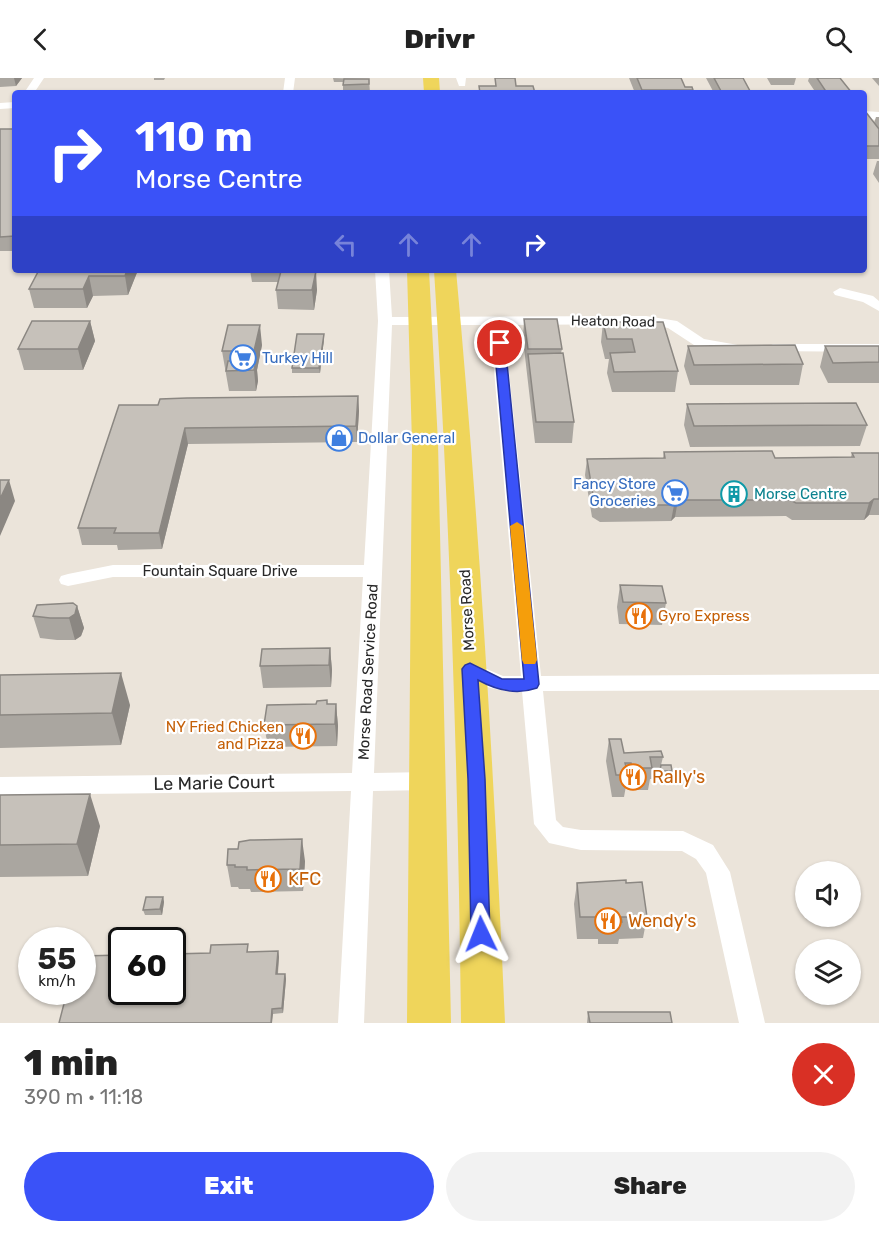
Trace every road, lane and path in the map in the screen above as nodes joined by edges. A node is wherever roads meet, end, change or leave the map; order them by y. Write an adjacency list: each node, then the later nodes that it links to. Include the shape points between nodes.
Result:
1 (418, 273): 6 (main road)
2 (445, 273): 9 (main road, Morse Road)
3 (382, 276): 8 (street, Morse Road Service Road)
4 (840, 292): 5 (street, via 868,299)
5 (879, 307)
6 (419, 320): 8 (street); 9 (street); 11 (main road)
7 (497, 320): 9 (street, Heaton Road); 10 (street, Heaton Road, via 646,320 672,324 699,342 717,348); 16 (street)
8 (385, 321): 12 (street, Morse Road Service Road)
9 (448, 321): 14 (main road, Morse Road)
10 (879, 348)
11 (427, 540): 14 (main road, via 444,574 457,657); 17 (main road)
12 (373, 571): 13 (street, Fountain Square Drive, via 113,571); 18 (street, Morse Road Service Road)
13 (68, 580)
14 (470, 669): 16 (street, via 500,684); 22 (main road, Morse Road)
15 (879, 681): 16 (street)
16 (532, 684): 23 (street, via 545,824 557,836 581,840 683,841 699,846 718,872)
17 (428, 781): 18 (street, Le Marie Court); 21 (main road)
18 (363, 782): 19 (street, Le Marie Court); 20 (street, Morse Road Service Road)
19 (0, 786)
20 (351, 1023)
21 (429, 1023)
22 (483, 1023)
23 (752, 1023)

